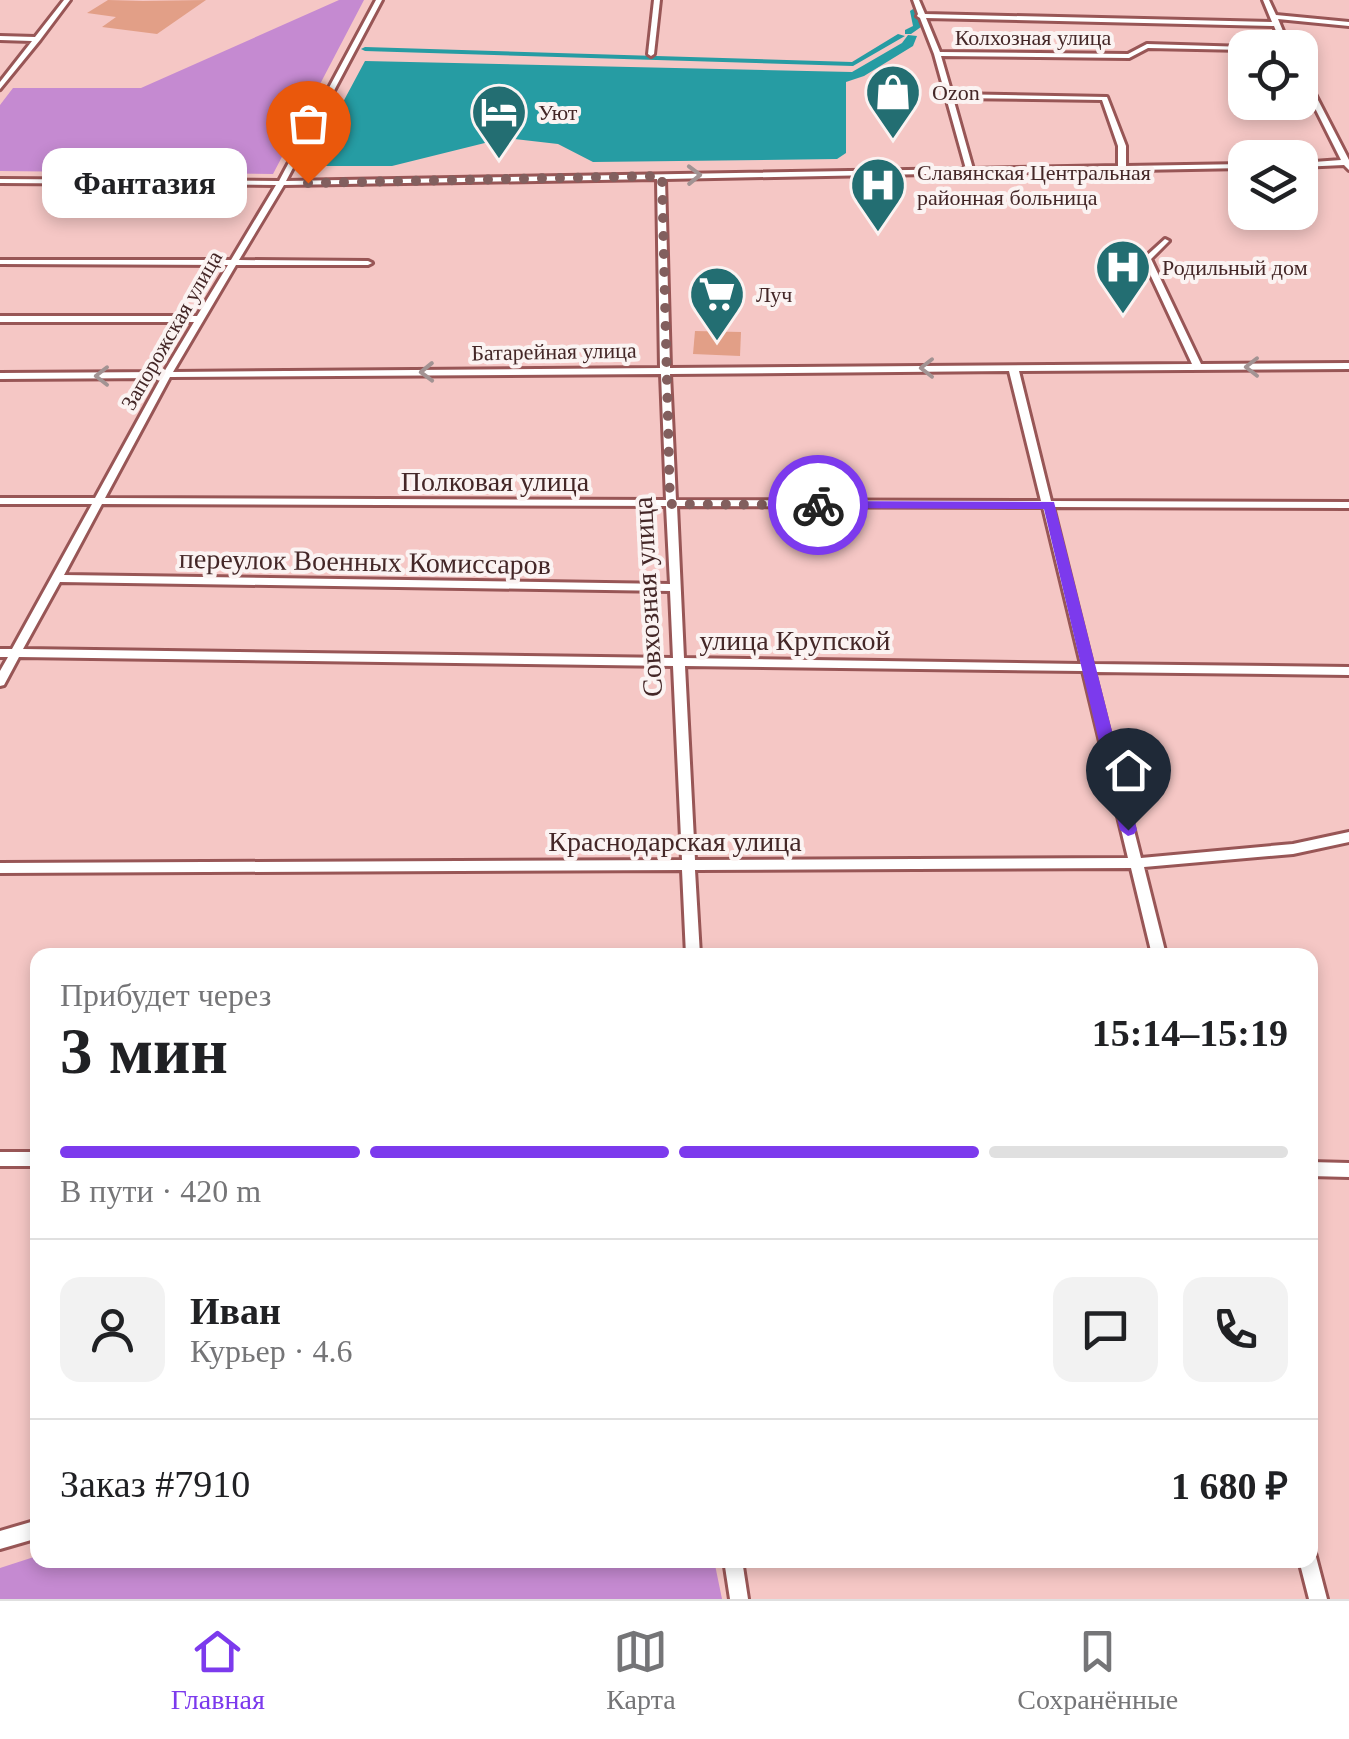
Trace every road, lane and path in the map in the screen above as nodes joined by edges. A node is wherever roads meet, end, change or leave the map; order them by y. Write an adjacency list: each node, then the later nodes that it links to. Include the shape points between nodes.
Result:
1 (67, 0): 11 (street)
2 (379, 0): 27 (street, Запорожская улица)
3 (657, 0): 13 (street)
4 (916, 0): 6 (street)
5 (1266, 0): 7 (street)
6 (920, 16): 7 (street); 14 (street)
7 (1276, 21): 8 (street); 9 (street)
8 (1349, 24)
9 (1280, 30)
10 (0, 38): 11 (street)
11 (38, 39): 16 (street)
12 (1228, 48): 14 (street, Колхозная улица, via 1147,46 1128,56)
13 (651, 54)
14 (937, 54): 18 (street)
15 (0, 70): 16 (street)
16 (14, 70): 17 (street)
17 (0, 86)
18 (949, 96): 23 (street, via 1104,98 1122,146); 24 (street)
19 (1318, 106): 21 (street)
20 (1318, 164): 21 (street)
21 (1348, 164)
22 (1228, 166): 23 (street)
23 (1122, 168): 24 (street)
24 (970, 171): 25 (street, one-way to 24)
25 (662, 176): 27 (street); 37 (street, Совхозная улица)
26 (0, 181): 27 (street)
27 (281, 183): 29 (street, Запорожская улица)
28 (1165, 241): 36 (street, via 1148,259)
29 (235, 261): 30 (street); 31 (street); 33 (street, Запорожская улица)
30 (0, 262)
31 (368, 263)
32 (0, 319): 33 (street)
33 (201, 319): 38 (street, Запорожская улица)
34 (1349, 366): 36 (street, Батарейная улица, one-way to 36)
35 (1013, 367): 36 (street, Батарейная улица); 37 (street, Батарейная улица, one-way to 37); 43 (street)
36 (1198, 367)
37 (665, 370): 38 (street, Батарейная улица, one-way to 38); 42 (street, Совхозная улица)
38 (168, 375): 39 (street, Батарейная улица, one-way to 39); 41 (street, Запорожская улица)
39 (0, 376)
40 (0, 501): 41 (street, Полковая улица)
41 (96, 501): 42 (street, Полковая улица); 45 (street, Запорожская улица)
42 (670, 504): 43 (street, Полковая улица); 46 (street, Совхозная улица)
43 (1050, 504): 44 (street, Полковая улица); 50 (street)
44 (1349, 505)
45 (54, 578): 46 (street, переулок Военных Комиссаров); 48 (street, Запорожская улица)
46 (674, 588): 49 (street, Совхозная улица)
47 (0, 653): 48 (street, улица Крупской)
48 (16, 653): 49 (street, улица Крупской); 52 (street, Запорожская улица)
49 (678, 664): 50 (street, улица Крупской); 55 (street, Совхозная улица)
50 (1089, 667): 51 (street, улица Крупской); 54 (street)
51 (1349, 671)
52 (0, 682)
53 (1349, 837): 54 (street, Краснодарская улица, via 1292,849)
54 (1136, 862): 55 (street, Краснодарская улица); 58 (street)
55 (689, 866): 56 (street, Краснодарская улица); 57 (street, Совхозная улица)
56 (0, 868)
57 (692, 948)
58 (1157, 948)
59 (0, 1158): 60 (street)
60 (30, 1159)
61 (1318, 1170): 62 (street)
62 (1349, 1170)
63 (30, 1531): 64 (street)
64 (0, 1540)
65 (733, 1568): 67 (street)
66 (1310, 1568): 68 (street)
67 (739, 1599)
68 (1318, 1599)

